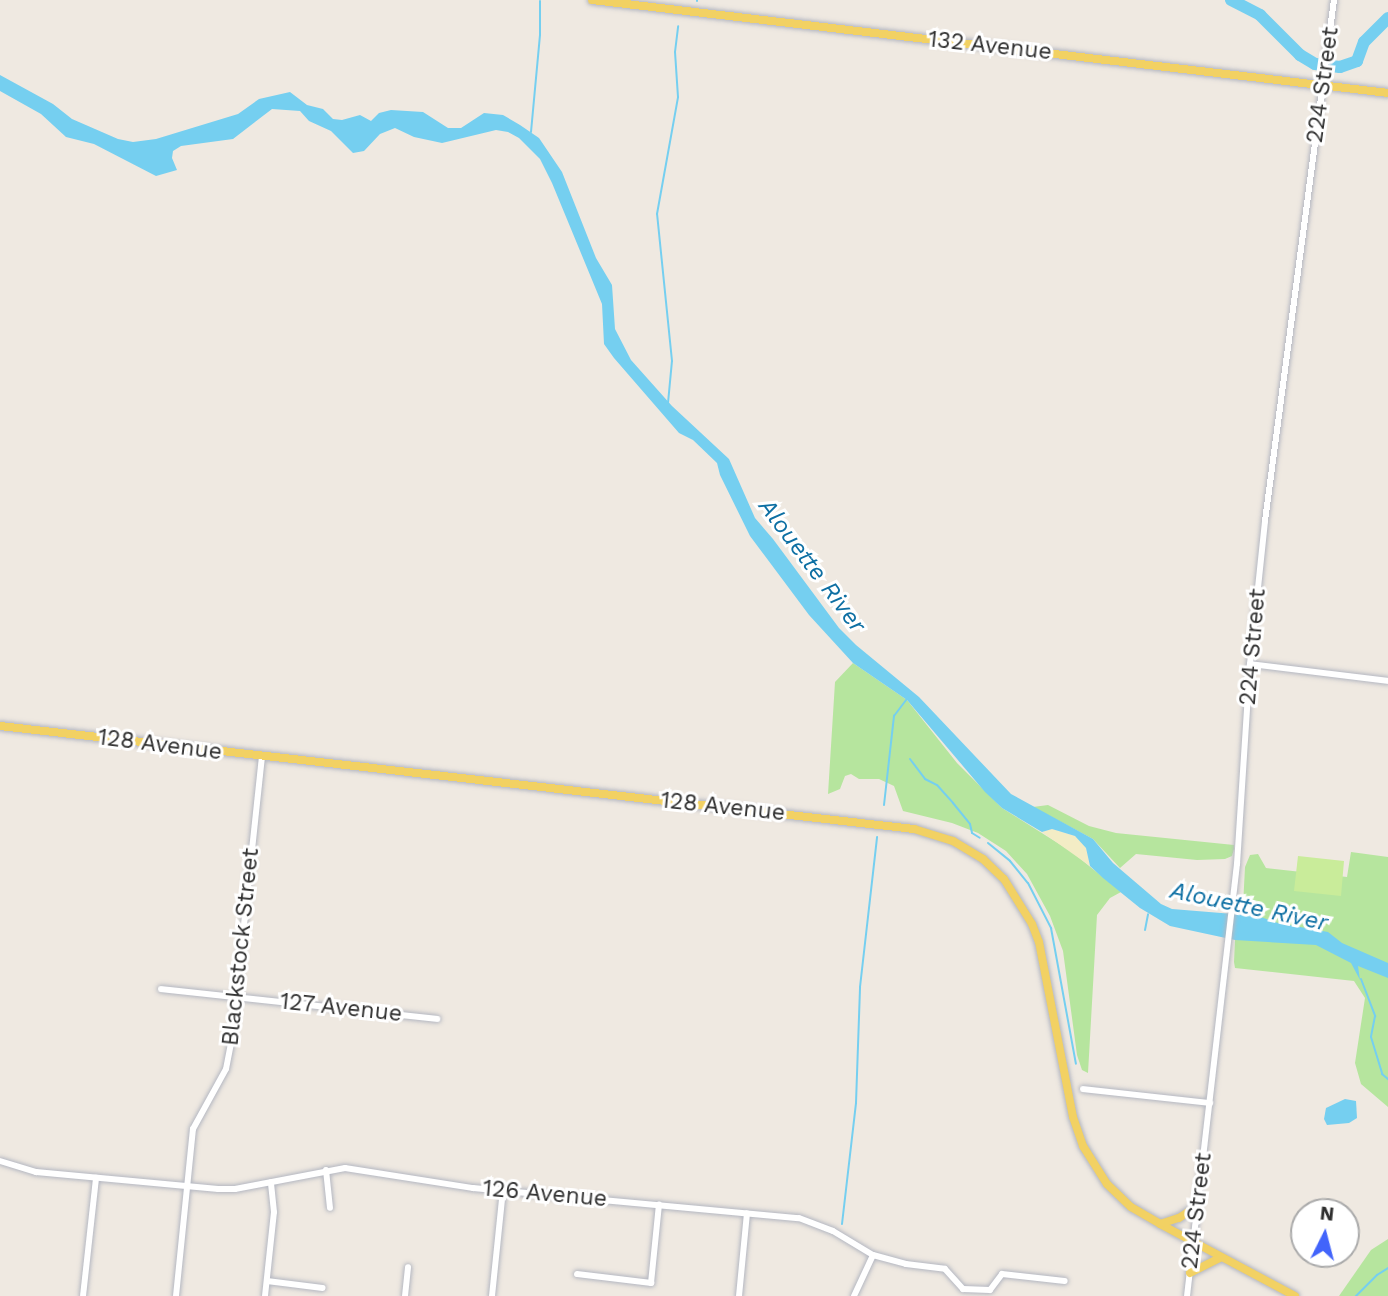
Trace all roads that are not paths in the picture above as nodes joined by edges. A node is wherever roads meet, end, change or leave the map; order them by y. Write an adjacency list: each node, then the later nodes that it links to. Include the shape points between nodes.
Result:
1 (592, 0): 3 (main road, 132 Avenue)
2 (1334, 0): 3 (street, 224 Street)
3 (1324, 80): 4 (main road, 132 Avenue); 5 (street, 224 Street)
4 (1388, 93)
5 (1250, 664): 6 (street); 13 (street, 224 Street, via 1232,909)
6 (1388, 681)
7 (0, 726): 8 (main road, 128 Avenue)
8 (262, 757): 10 (street, Blackstock Street); 24 (main road, 128 Avenue, via 914,829 953,841 1004,879 1040,942 1070,1104 1083,1146 1107,1184)
9 (161, 989): 10 (street, 127 Avenue)
10 (235, 997): 11 (street, 127 Avenue); 18 (street, Blackstock Street, via 226,1069 193,1129)
11 (437, 1018)
12 (1083, 1089): 13 (street)
13 (1210, 1103): 21 (street, 224 Street)
14 (0, 1161): 16 (street, 126 Avenue, via 24,1170)
15 (326, 1170): 17 (street, 126 Avenue); 19 (street, 126 Avenue, via 354,1169); 22 (street)
16 (96, 1178): 18 (street, 126 Avenue); 35 (street)
17 (271, 1182): 18 (street, 126 Avenue, via 235,1189); 31 (street, via 274,1212)
18 (187, 1186): 36 (street, Blackstock Street)
19 (503, 1190): 20 (street, 126 Avenue); 39 (street)
20 (659, 1204): 23 (street, 126 Avenue); 30 (street, via 651,1283)
21 (1197, 1206): 24 (main road); 25 (street, 224 Street)
22 (330, 1208)
23 (747, 1213): 26 (street, 126 Avenue, via 799,1218); 40 (street)
24 (1160, 1224): 25 (main road, 128 Avenue)
25 (1193, 1242): 27 (main road, 128 Avenue); 29 (street, 224 Street)
26 (873, 1255): 33 (street, 126 Avenue, via 945,1269); 41 (street)
27 (1220, 1258): 29 (main road); 44 (main road, 128 Avenue)
28 (408, 1266): 38 (street)
29 (1190, 1273): 43 (street, 224 Street)
30 (577, 1274)
31 (267, 1281): 34 (street); 37 (street)
32 (1065, 1281): 33 (street, 126 Avenue, via 1005,1273 986,1291)
33 (956, 1285): 42 (street)
34 (323, 1288)
35 (83, 1296)
36 (176, 1296)
37 (265, 1296)
38 (405, 1296)
39 (492, 1296)
40 (739, 1296)
41 (854, 1296)
42 (955, 1296)
43 (1187, 1296)
44 (1295, 1296)

